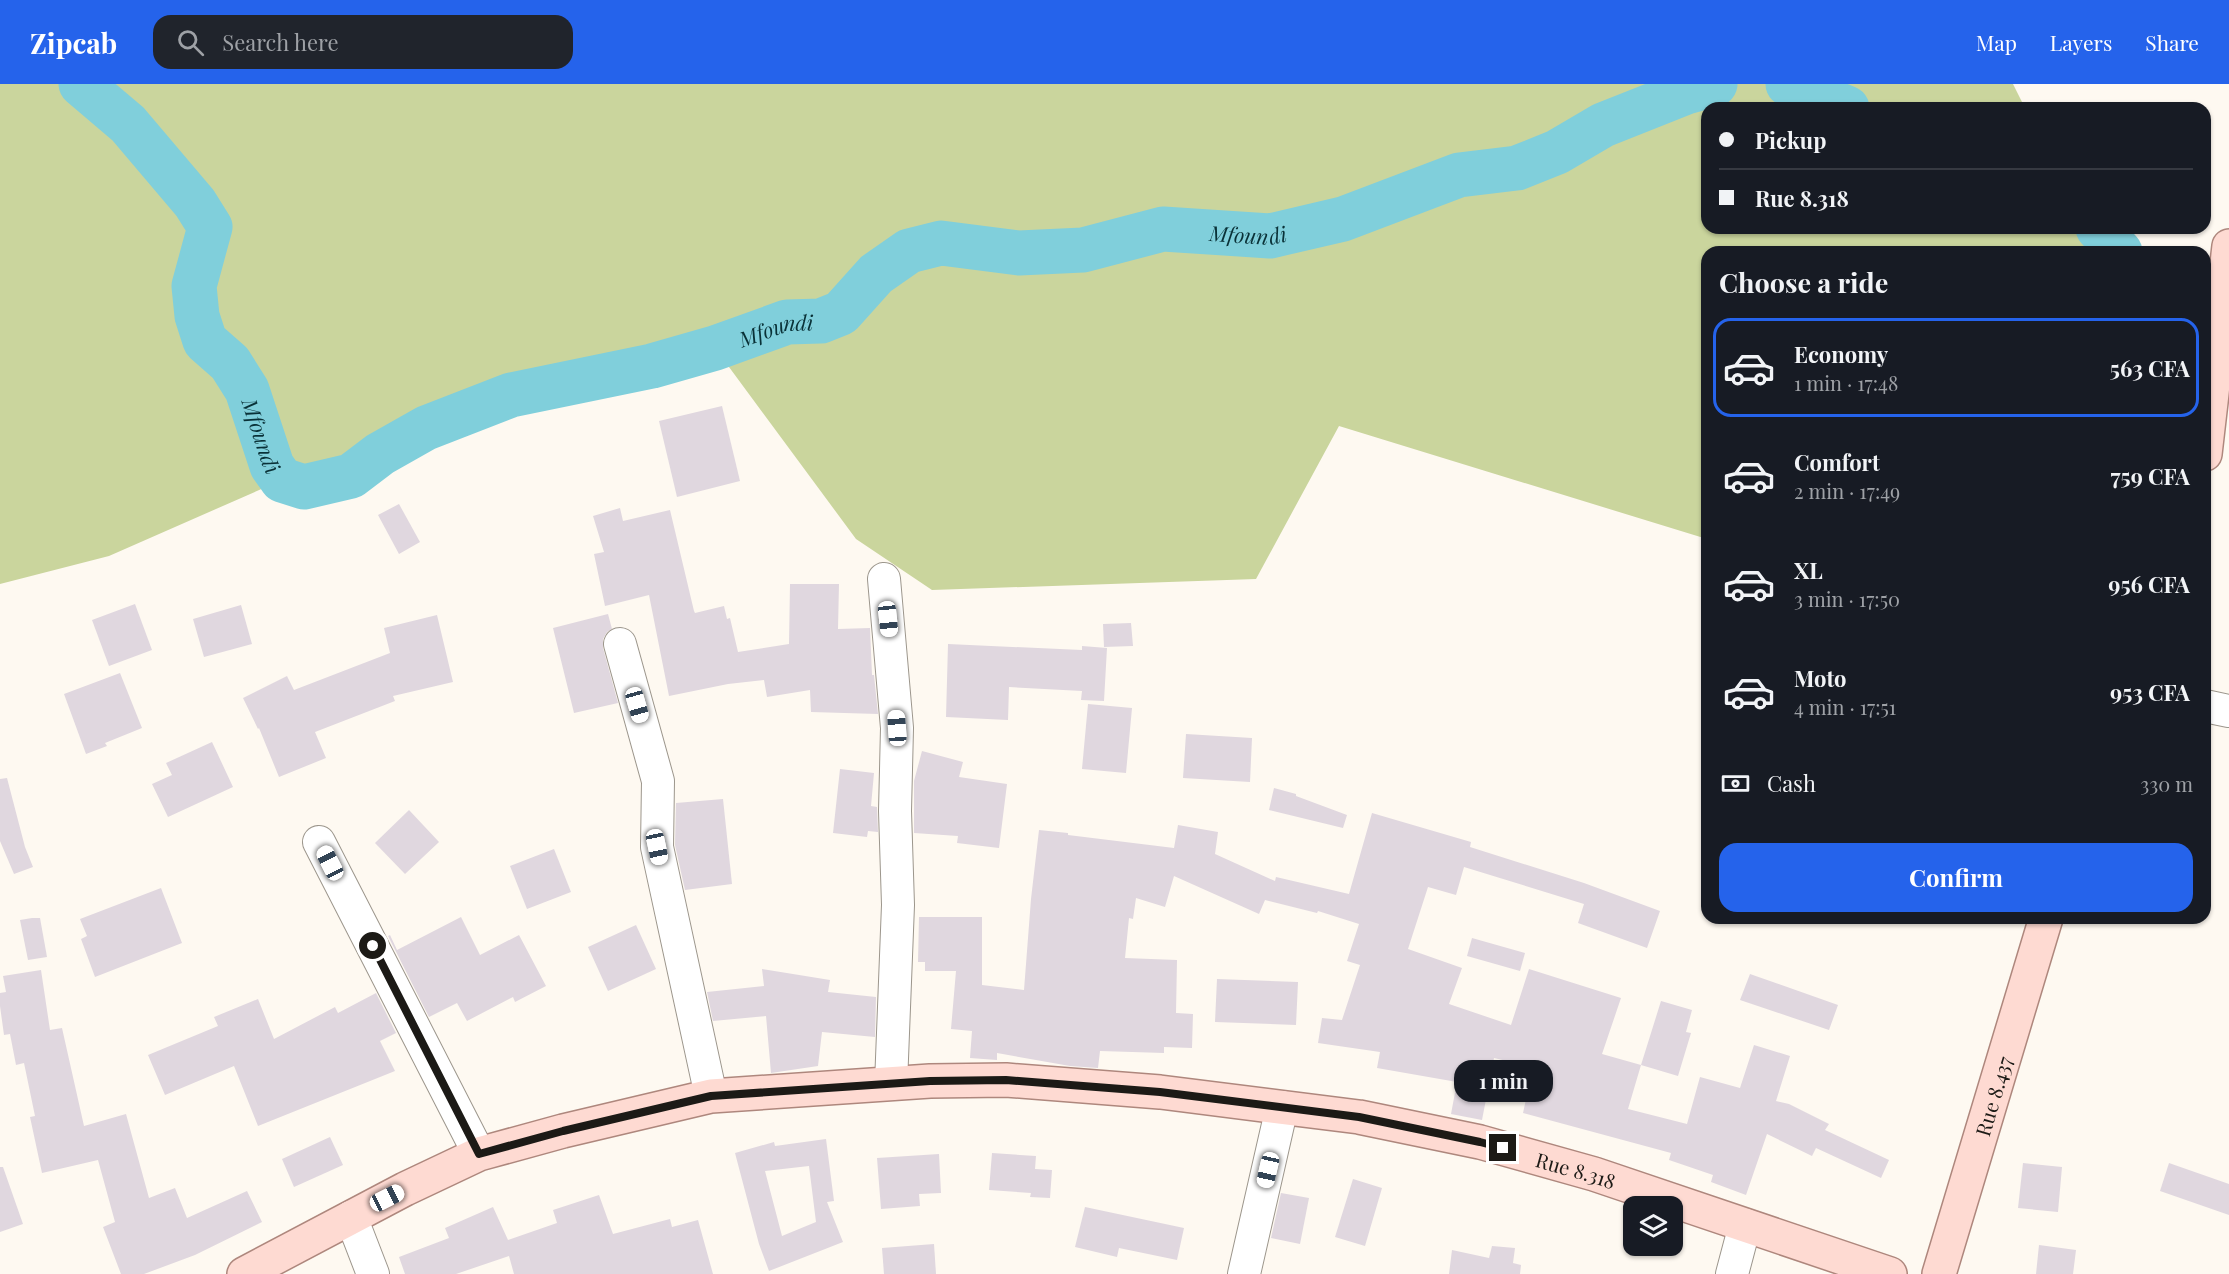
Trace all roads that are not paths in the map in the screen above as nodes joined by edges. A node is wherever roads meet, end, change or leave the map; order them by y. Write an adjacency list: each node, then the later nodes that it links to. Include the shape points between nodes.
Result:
1 (2228, 257): 2 (main road)
2 (2211, 399)
3 (884, 579): 9 (street, via 897,728 898,905)
4 (620, 644): 10 (street, via 658,781 657,847)
5 (2211, 707): 6 (street)
6 (2229, 711)
7 (320, 842): 12 (street)
8 (2044, 924): 20 (main road, Rue 8.437)
9 (891, 1084): 10 (main road, Rue 8.318); 11 (main road, Rue 8.318, via 1006,1080 1160,1092)
10 (711, 1096): 12 (main road, Rue 8.318)
11 (1282, 1107): 14 (main road, Rue 8.318, via 1359,1117 1480,1142 1594,1174); 17 (street)
12 (479, 1154): 13 (main road, Rue 8.318)
13 (351, 1217): 15 (main road, Rue 8.318); 16 (street)
14 (1745, 1225): 18 (street); 19 (main road, Rue 8.318)
15 (244, 1274)
16 (374, 1274)
17 (1244, 1274)
18 (1732, 1274)
19 (1890, 1274)
20 (1939, 1274)

